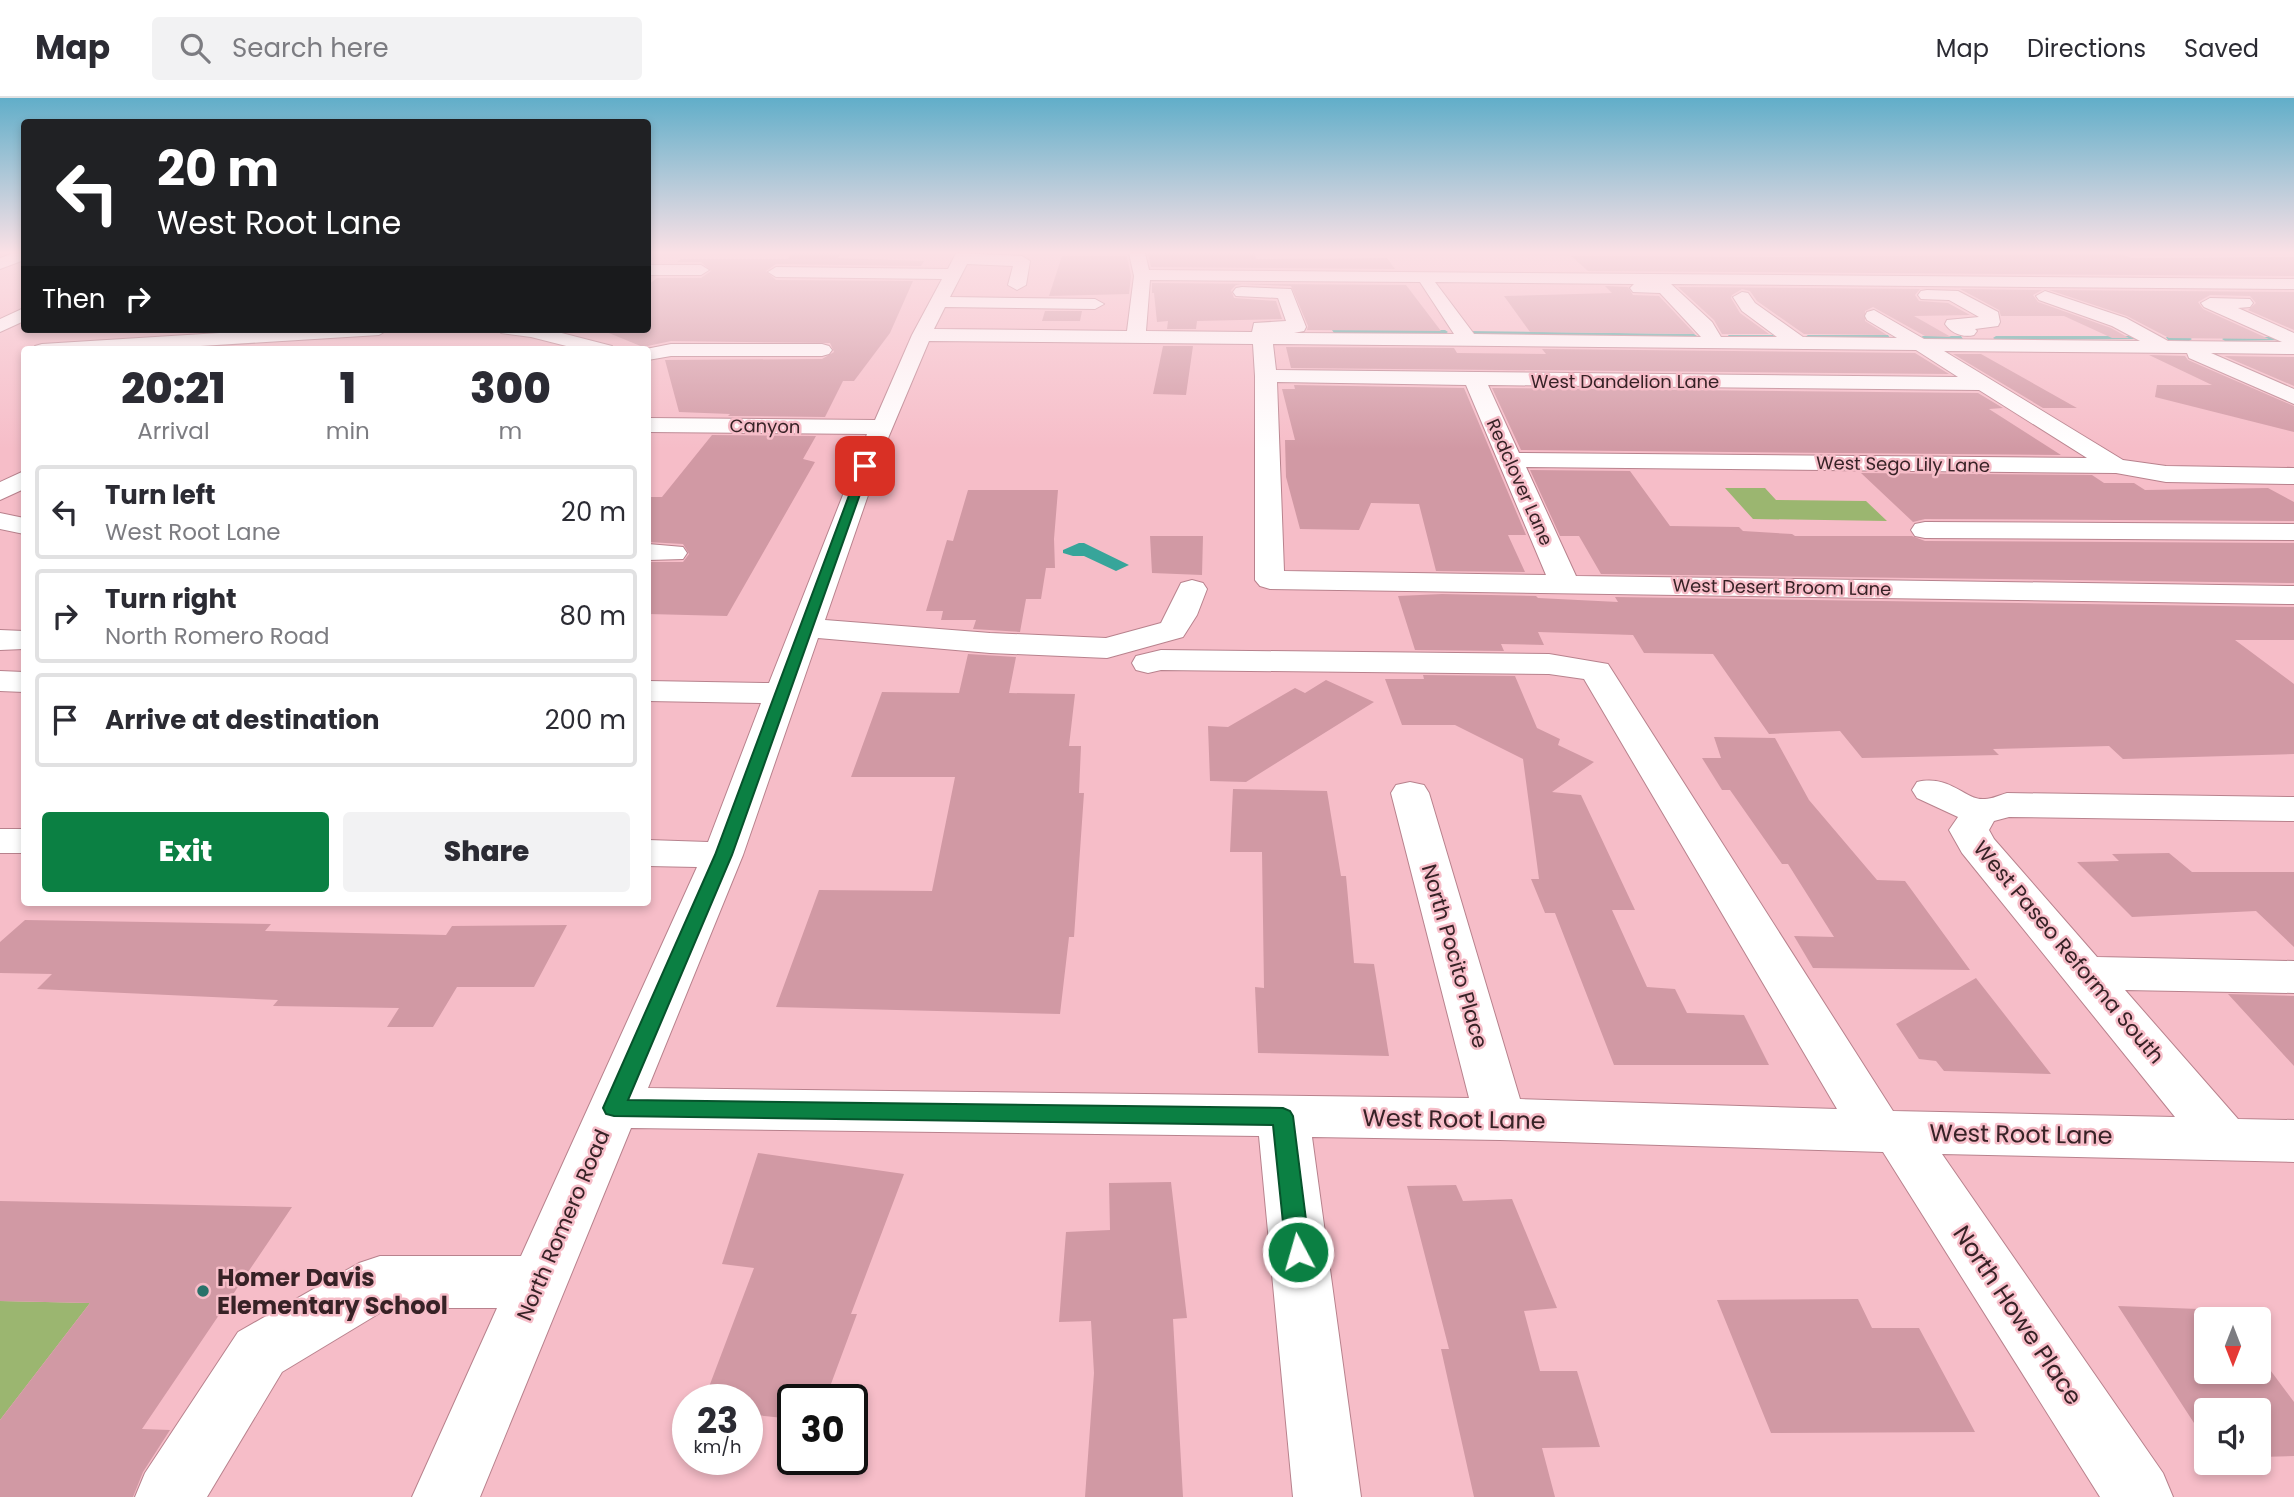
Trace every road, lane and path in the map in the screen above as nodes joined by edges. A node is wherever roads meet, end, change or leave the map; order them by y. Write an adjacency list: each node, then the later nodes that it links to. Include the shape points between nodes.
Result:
1 (932, 318): 40 (street, North Romero Road)
2 (1063, 318): 21 (street)
3 (1137, 318): 21 (street)
4 (1294, 318): 12 (street)
5 (1452, 318): 18 (street)
6 (1694, 318): 22 (street)
7 (1764, 318): 23 (street)
8 (1877, 318): 25 (street)
9 (1991, 318): 19 (street, via 1991,322 1954,324)
10 (2108, 318): 20 (street)
11 (2245, 318): 13 (street)
12 (1297, 327): 18 (street); 24 (street, via 1261,327)
13 (2270, 329): 14 (street); 31 (street); 32 (street, via 2184,329)
14 (2294, 329)
15 (195, 333): 26 (street)
16 (318, 333): 26 (street)
17 (544, 333): 28 (street)
18 (1464, 334): 22 (street); 24 (street)
19 (1972, 334): 20 (street); 25 (street); 29 (street)
20 (2143, 334): 30 (street)
21 (1136, 337): 24 (street)
22 (1712, 337): 23 (street)
23 (1791, 338): 25 (street)
24 (1263, 339): 35 (street)
25 (1908, 339): 29 (street); 37 (street)
26 (181, 342): 27 (street)
27 (112, 346)
28 (591, 346)
29 (1993, 346): 30 (street)
30 (2175, 347): 32 (street); 38 (street)
31 (2291, 347): 32 (street)
32 (2228, 348)
33 (822, 350): 34 (street)
34 (651, 353)
35 (1266, 376): 36 (street, West Dandelion Lane); 51 (street, West Desert Broom Lane, via 1270,580)
36 (1475, 380): 37 (street, West Dandelion Lane); 42 (street, Redclover Lane)
37 (1983, 384): 43 (street)
38 (2294, 397)
39 (651, 425): 40 (street, Canyon)
40 (878, 435): 41 (street, Canyon); 54 (street, North Romero Road)
41 (651, 439)
42 (1511, 460): 43 (street, West Sego Lily Lane); 51 (street, Redclover Lane)
43 (2116, 466): 44 (street, West Sego Lily Lane, via 2166,474)
44 (2294, 476)
45 (21, 481): 46 (street)
46 (0, 492)
47 (0, 521): 48 (street)
48 (21, 525)
49 (1925, 530): 50 (street)
50 (2294, 532)
51 (1564, 584): 53 (street, West Desert Broom Lane)
52 (1192, 589): 54 (street, via 1172,630 1107,649)
53 (2294, 595)
54 (808, 628): 61 (street, North Romero Road)
55 (0, 640): 56 (street)
56 (21, 640)
57 (1149, 663): 75 (street, North Howe Place, via 1549,664 1596,671)
58 (0, 681): 59 (street)
59 (21, 682)
60 (651, 691): 61 (street)
61 (783, 692): 69 (street, North Romero Road)
62 (1930, 790): 65 (street)
63 (1410, 793): 74 (street, North Pocito Place)
64 (2294, 808): 65 (street, West Paseo Reforma South, via 2036,804 2007,805)
65 (1980, 813): 70 (street, West Paseo Reforma South, via 1969,830 1976,844)
66 (0, 841): 67 (street)
67 (21, 841)
68 (651, 853): 69 (street)
69 (723, 855): 72 (street, North Romero Road)
70 (2087, 973): 71 (street); 76 (street, West Paseo Reforma South)
71 (2294, 977)
72 (614, 1108): 73 (street, West Root Lane); 78 (street, North Romero Road)
73 (1283, 1116): 74 (street, West Root Lane); 81 (street)
74 (1500, 1119): 75 (street, West Root Lane)
75 (1888, 1132): 76 (street, West Root Lane); 82 (street, North Howe Place)
76 (2223, 1138): 77 (street, West Root Lane)
77 (2294, 1141)
78 (538, 1282): 79 (street, via 380,1282 260,1352); 80 (street, North Romero Road)
79 (169, 1497)
80 (446, 1497)
81 (1326, 1497)
82 (2139, 1497)

